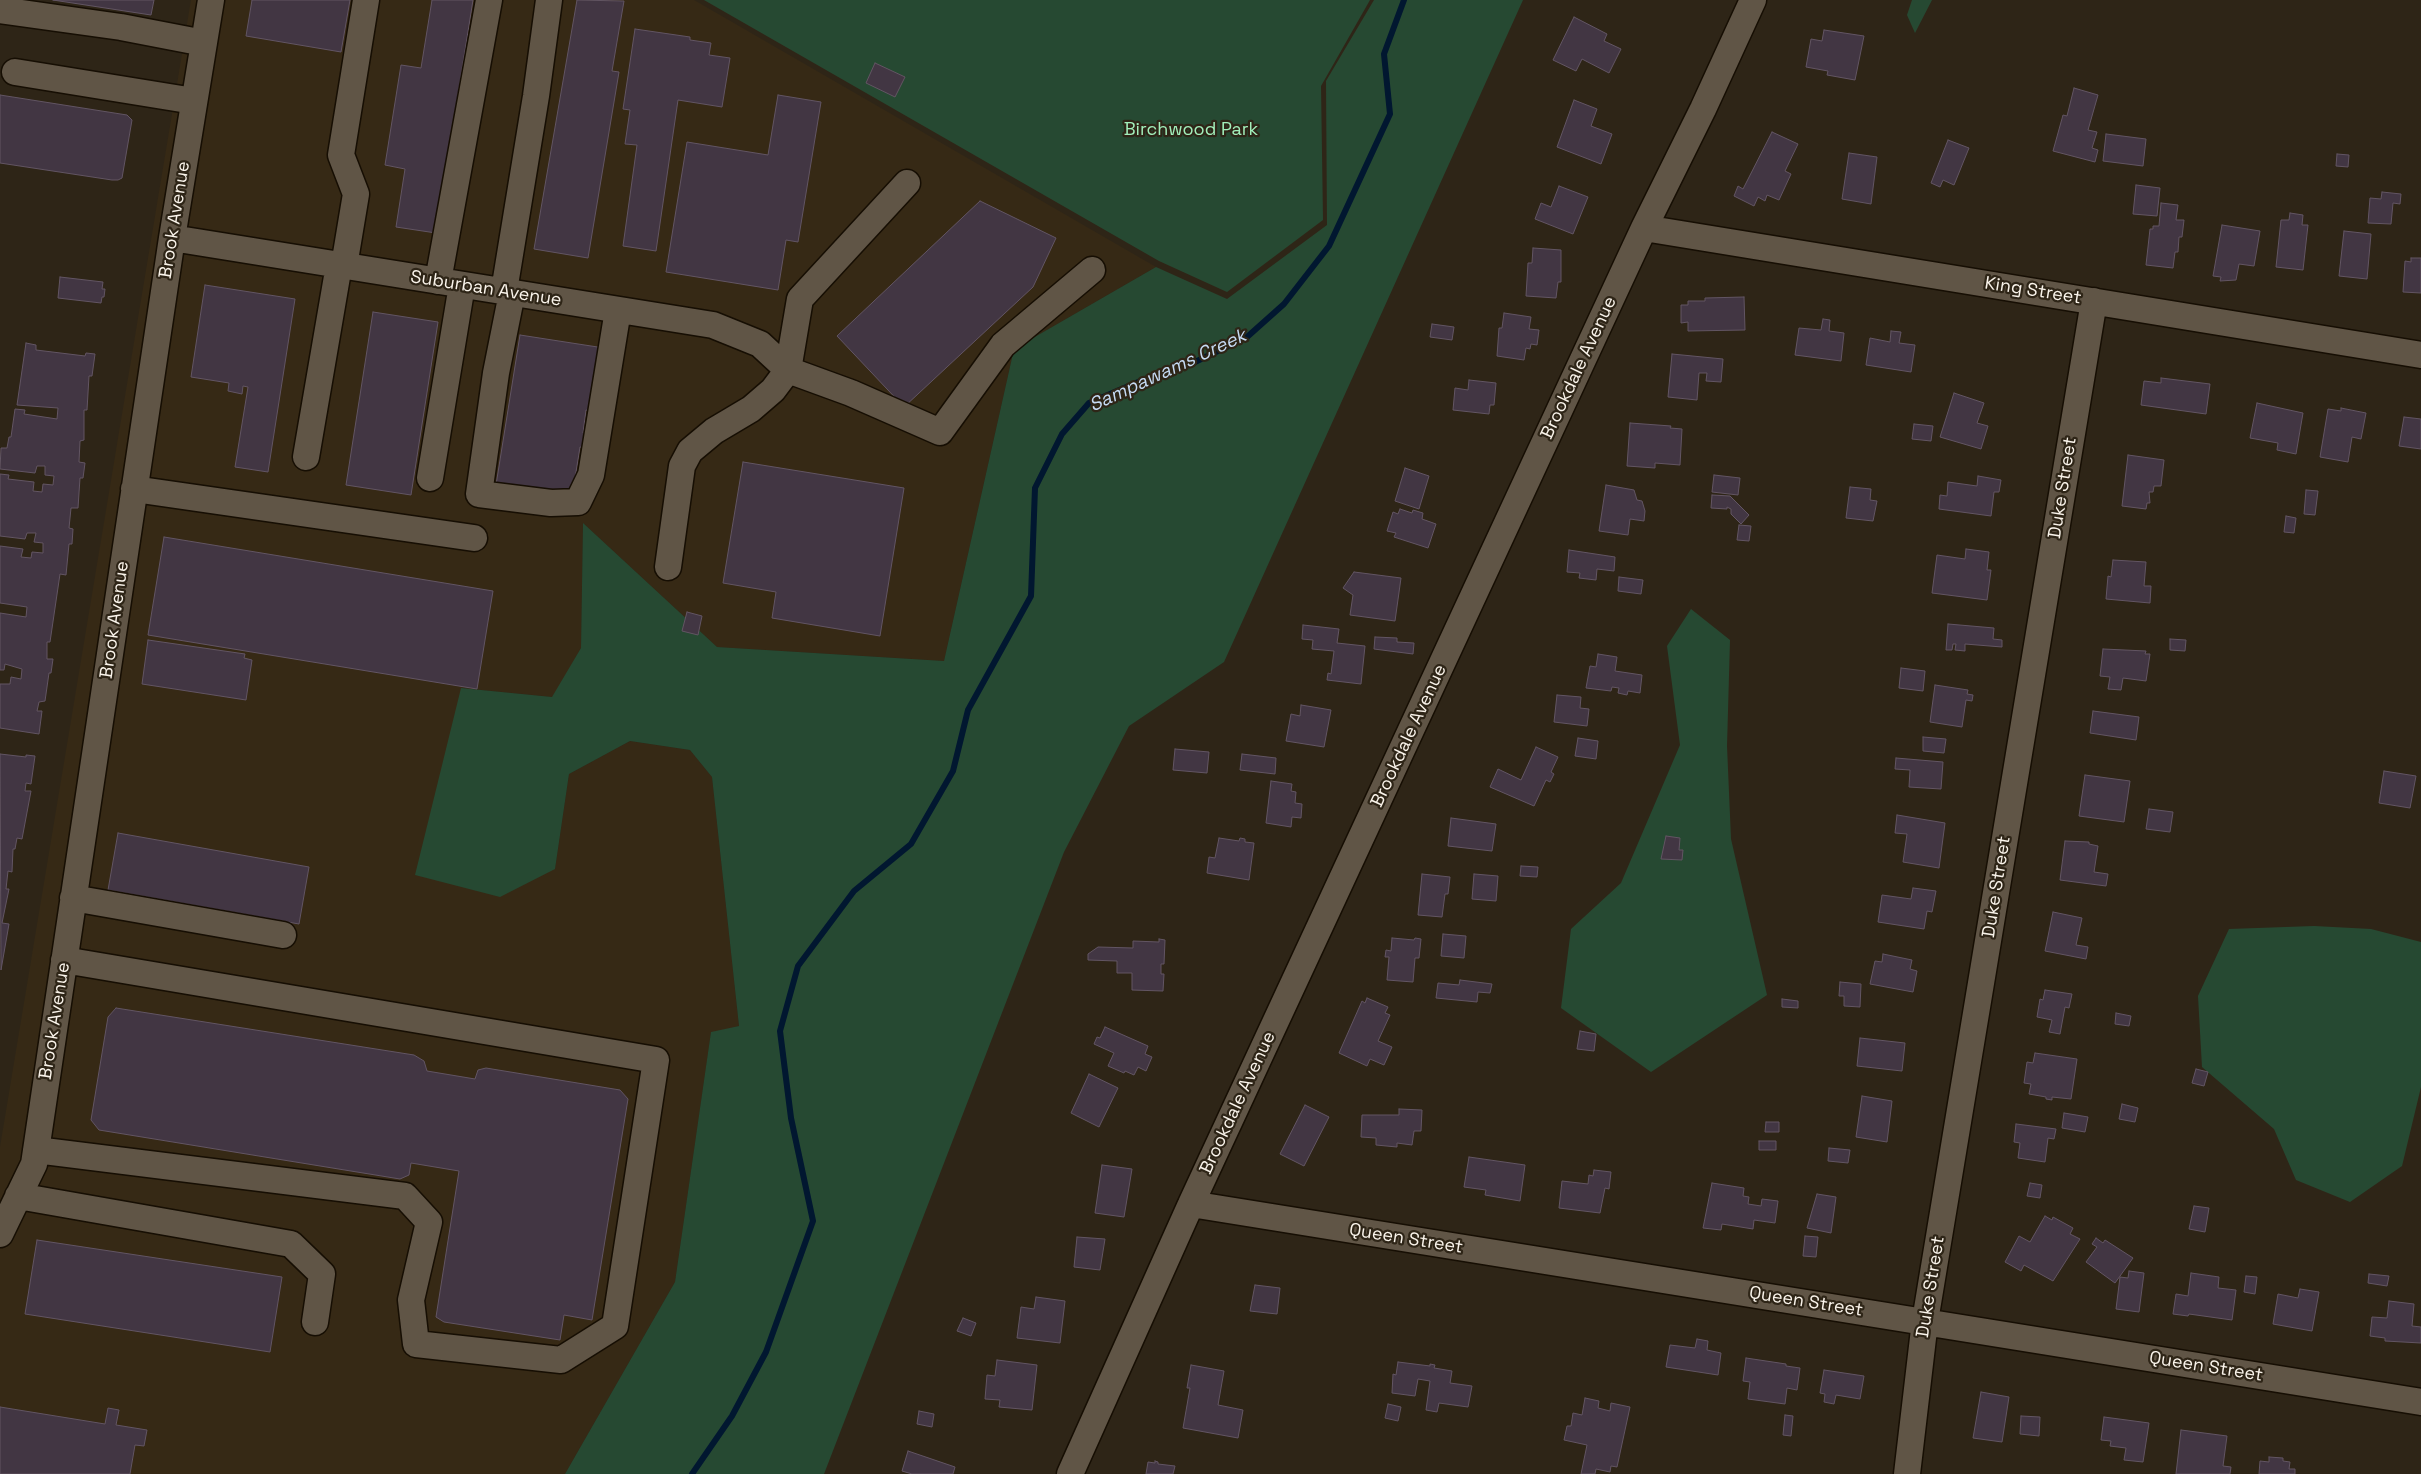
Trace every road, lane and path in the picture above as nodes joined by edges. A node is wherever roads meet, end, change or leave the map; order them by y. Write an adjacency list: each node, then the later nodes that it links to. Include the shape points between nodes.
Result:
1 (211, 0): 7 (street, Brook Avenue)
2 (366, 0): 13 (street, via 341,155 356,194)
3 (489, 0): 15 (street)
4 (549, 0): 16 (street)
5 (1753, 0): 11 (street, Brookdale Avenue)
6 (0, 10): 7 (street, via 121,27)
7 (204, 44): 9 (street, Brook Avenue)
8 (15, 72): 9 (street)
9 (194, 101): 12 (street, Brook Avenue)
10 (907, 183): 20 (street, via 800,300)
11 (1644, 228): 17 (street, King Street); 30 (street, Brookdale Avenue)
12 (172, 238): 13 (street, Suburban Avenue); 23 (street, Brook Avenue)
13 (341, 265): 15 (street, Suburban Avenue); 21 (street)
14 (1092, 270): 20 (street, via 1002,345 940,432)
15 (450, 283): 16 (street, Suburban Avenue); 22 (street)
16 (508, 292): 18 (street, Suburban Avenue); 18 (street, via 479,494 552,503 578,502 591,475)
17 (2094, 301): 19 (street, King Street); 32 (street, Duke Street)
18 (618, 310): 20 (street, Suburban Avenue, via 713,325 760,344)
19 (2421, 355)
20 (788, 370): 25 (street, via 773,390 751,409 714,431 690,451 682,466)
21 (306, 458)
22 (430, 478)
23 (134, 490): 24 (street); 26 (street, Brook Avenue)
24 (474, 538)
25 (668, 567)
26 (74, 898): 27 (street); 28 (street, Brook Avenue)
27 (283, 935)
28 (64, 960): 29 (street, Brook Avenue); 29 (street, via 656,1060 615,1326 561,1360 416,1344 411,1300 429,1222 405,1196)
29 (36, 1150): 31 (street, Brook Avenue, via 34,1164)
30 (1191, 1204): 32 (street, Queen Street); 35 (street, Brookdale Avenue)
31 (7, 1214): 33 (street, via 291,1244 322,1274)
32 (1925, 1321): 34 (street, Queen Street); 36 (street, Duke Street)
33 (315, 1322)
34 (2421, 1402)
35 (1070, 1474)
36 (1907, 1474)

